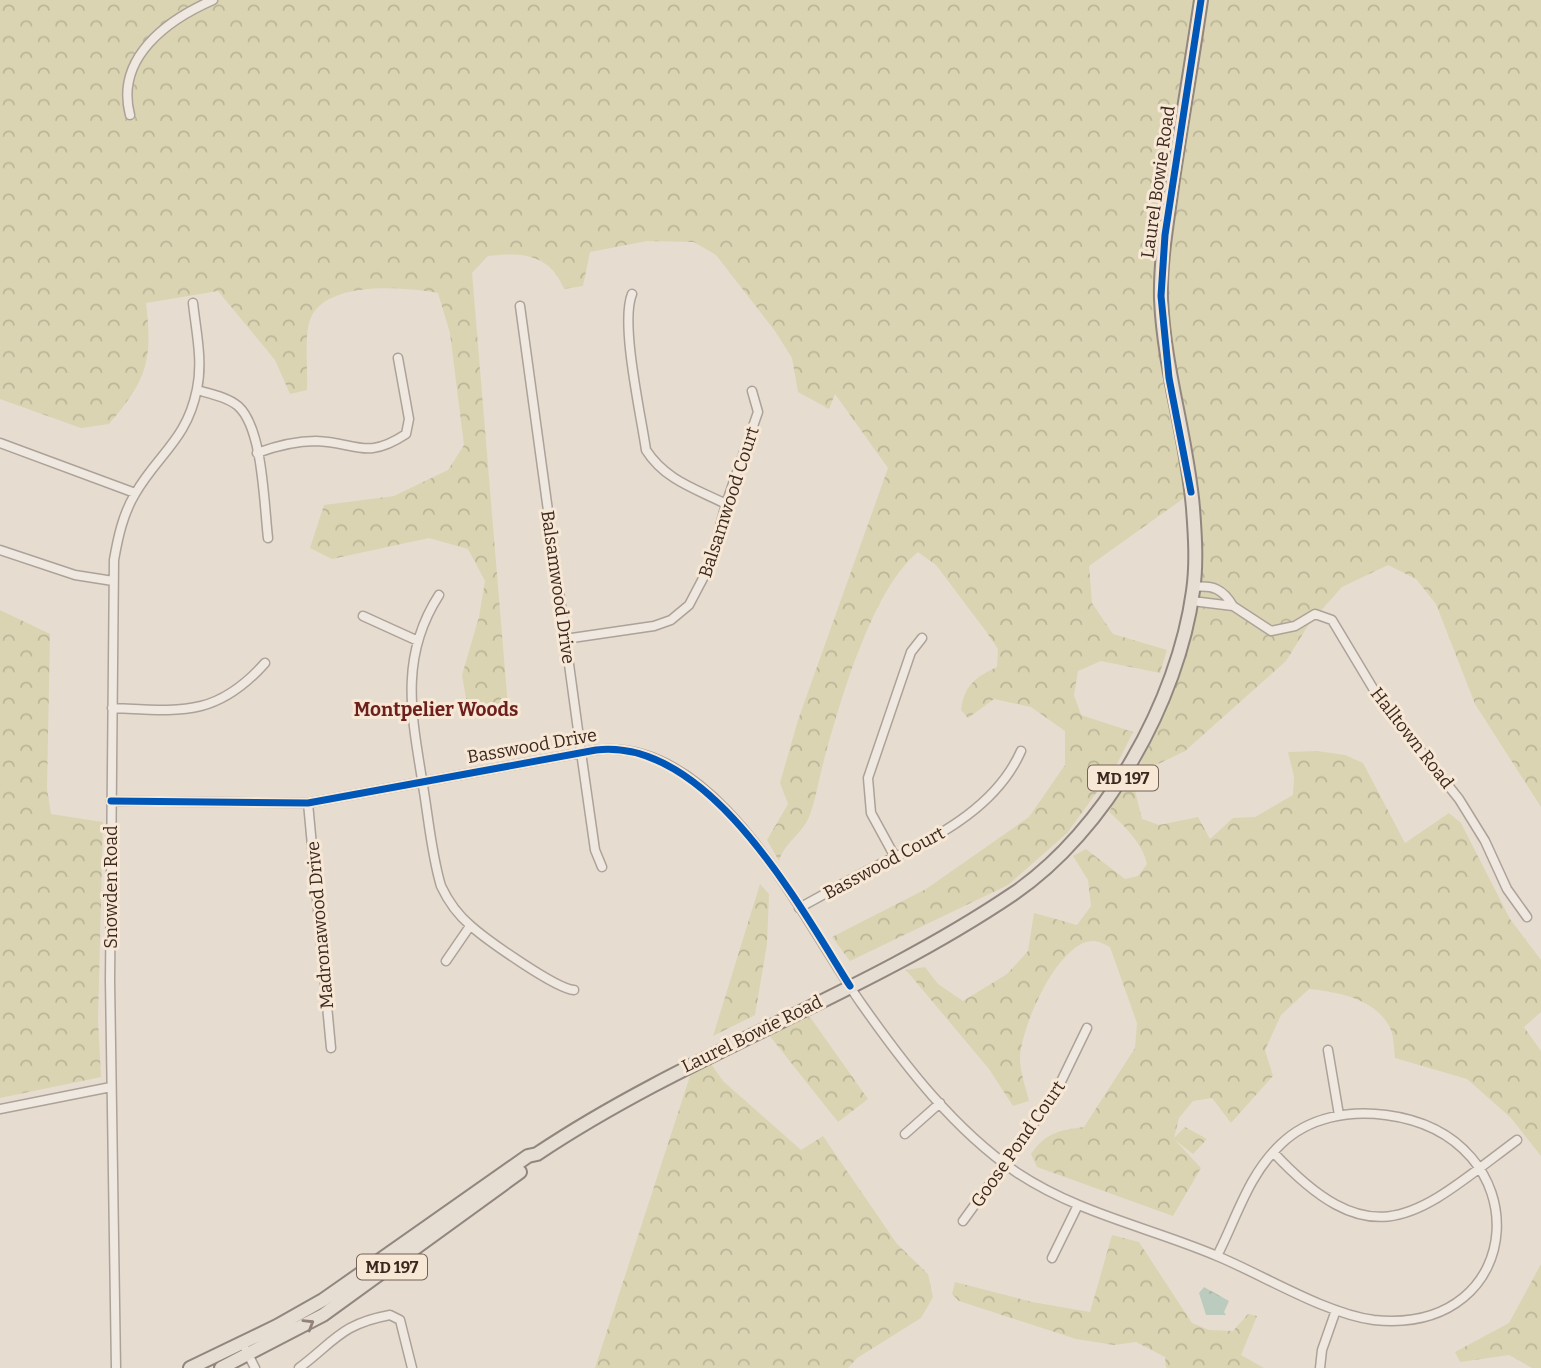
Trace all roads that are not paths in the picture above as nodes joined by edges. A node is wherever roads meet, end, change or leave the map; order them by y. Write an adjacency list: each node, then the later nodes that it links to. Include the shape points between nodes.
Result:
1 (213, 0): 3 (street, via 171,21 138,58 125,88)
2 (1201, 0): 17 (main road, Laurel Bowie Road / MD 197, via 1165,235 1161,296 1169,378 1191,492)
3 (130, 115)
4 (632, 294): 13 (street, via 627,306 629,329 646,450 655,464 677,481)
5 (193, 303): 8 (street, Snowden Road, via 200,366)
6 (520, 306): 23 (street, Balsamwood Drive)
7 (398, 358): 11 (street, via 409,419 406,434 368,450 314,441)
8 (197, 390): 11 (street, via 227,399 244,412); 12 (street, Snowden Road, via 179,437)
9 (752, 391): 13 (street, Balsamwood Court, via 758,412)
10 (0, 443): 12 (street)
11 (257, 453): 14 (street)
12 (135, 493): 16 (street, Snowden Road, via 119,533)
13 (726, 504): 23 (street, Balsamwood Court, via 702,585 682,612 654,626)
14 (268, 538)
15 (0, 550): 16 (street, via 75,575)
16 (113, 581): 26 (street, Snowden Road)
17 (1194, 587): 19 (main road, Laurel Bowie Road / MD 197); 20 (street, Halltown Road, via 1218,589)
18 (439, 595): 24 (street)
19 (1192, 601): 20 (street, Halltown Road); 38 (main road, Laurel Bowie Road / MD 197, via 1144,740 1119,786 1072,842 996,906 934,945)
20 (1233, 606): 35 (street, Halltown Road, via 1270,631 1283,631 1315,614 1332,620 1380,700 1459,799)
21 (363, 616): 24 (street)
22 (922, 638): 32 (street, via 911,652 868,778 872,813)
23 (565, 639): 28 (street, Balsamwood Drive)
24 (418, 641): 29 (street, via 410,705)
25 (265, 663): 26 (street, via 248,682 216,703 180,709)
26 (112, 708): 30 (street, Snowden Road)
27 (1021, 751): 32 (street, Basswood Court, via 1012,770 985,800 938,835)
28 (581, 752): 29 (street, Basswood Drive); 33 (street, Balsamwood Drive, via 595,850); 34 (street, Basswood Drive, via 624,749 657,759 689,777 738,825)
29 (422, 782): 31 (street, Basswood Drive); 36 (street, via 441,886)
30 (111, 802): 31 (street, Basswood Drive); 43 (street, Snowden Road)
31 (308, 803): 41 (street, Madronawood Drive)
32 (895, 857): 34 (street, Basswood Court)
33 (602, 867)
34 (799, 908): 38 (street, Basswood Drive)
35 (1527, 917)
36 (470, 926): 37 (street); 39 (street, via 555,983)
37 (446, 961)
38 (850, 986): 44 (street, Basswood Drive); 59 (main road, Laurel Bowie Road / MD 197, via 629,1096 528,1156)
39 (574, 990)
40 (1087, 1028): 51 (street, Goose Pond Court, via 1063,1081)
41 (331, 1048)
42 (1328, 1050): 46 (street)
43 (111, 1087): 45 (street); 60 (street, Snowden Road)
44 (940, 1103): 47 (street); 51 (street, Basswood Drive)
45 (0, 1109)
46 (1339, 1115): 49 (street, via 1300,1130); 50 (street, via 1376,1113 1420,1121 1461,1138)
47 (905, 1134)
48 (1517, 1140): 50 (street)
49 (1273, 1152): 50 (street, via 1319,1195 1375,1216 1420,1209 1452,1191); 56 (street, via 1257,1170)
50 (1487, 1162): 52 (street)
51 (1004, 1163): 53 (street, Basswood Drive); 54 (street, Goose Pond Court)
52 (1495, 1174)
53 (1077, 1207): 56 (street, Basswood Drive); 57 (street)
54 (963, 1221)
55 (1507, 1226): 58 (street, Basswood Drive, via 1493,1269 1476,1290 1451,1307 1397,1320 1361,1318)
56 (1217, 1256): 58 (street, Basswood Drive)
57 (1052, 1258)
58 (1336, 1310): 66 (street)
59 (246, 1349): 61 (main road, Laurel Bowie Road / MD 197); 62 (main road, Laurel Bowie Road / MD 197); 63 (street)
60 (116, 1368)
61 (190, 1368)
62 (221, 1368)
63 (255, 1368)
64 (299, 1368): 65 (street, via 340,1332 390,1315 400,1320)
65 (412, 1368)
66 (1320, 1368)

